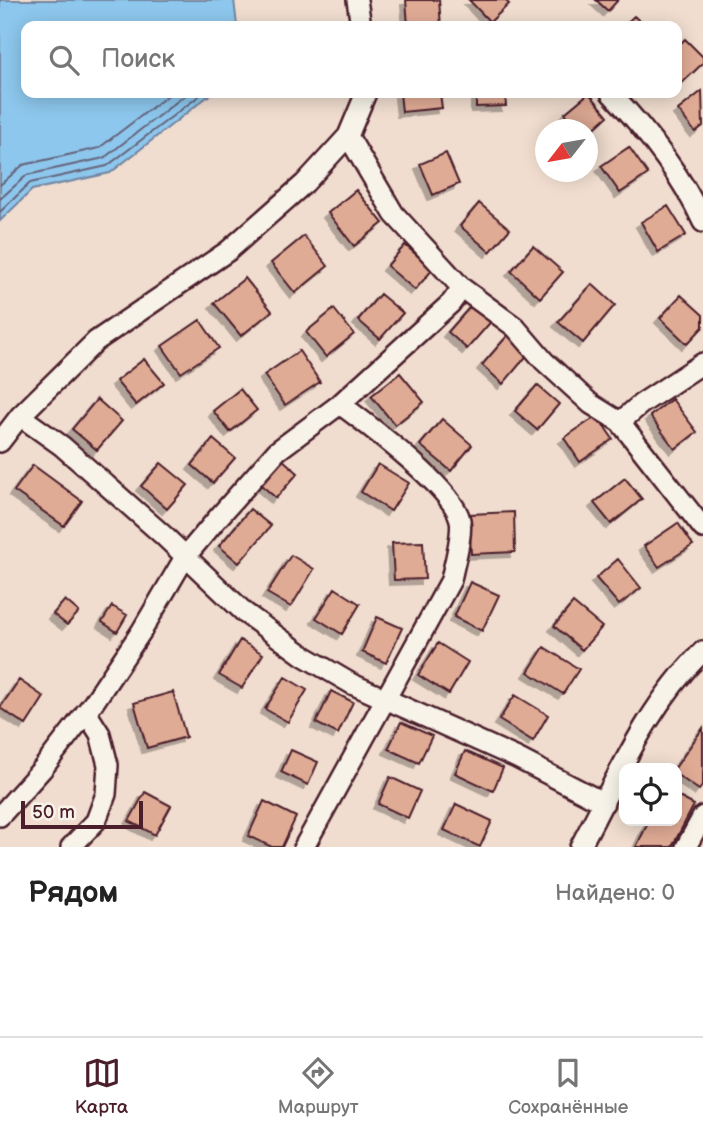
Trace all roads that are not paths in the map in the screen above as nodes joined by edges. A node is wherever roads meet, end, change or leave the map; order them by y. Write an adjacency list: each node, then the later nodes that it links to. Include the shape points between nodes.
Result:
1 (357, 0): 2 (street)
2 (360, 21)
3 (364, 98): 5 (street)
4 (616, 98): 6 (street, via 690,194)
5 (348, 136): 7 (street, via 394,214); 10 (street, via 305,183 228,251 96,341)
6 (703, 222)
7 (462, 288): 9 (street); 11 (street, via 515,327 591,404)
8 (703, 363): 11 (street)
9 (340, 404): 14 (street, via 277,451); 16 (street, via 427,477 460,520 451,580)
10 (20, 416): 12 (street); 14 (street, via 62,446)
11 (620, 422): 13 (street)
12 (0, 442)
13 (703, 528)
14 (185, 557): 16 (street, via 245,613 304,656); 17 (street)
15 (703, 651): 18 (street, via 681,672 644,725)
16 (386, 698): 18 (street); 22 (street)
17 (86, 712): 19 (street); 21 (street, via 100,734 108,765 106,794 96,821)
18 (604, 803): 23 (street)
19 (0, 816)
20 (703, 816): 24 (street)
21 (71, 847)
22 (304, 847)
23 (580, 847)
24 (686, 847)

